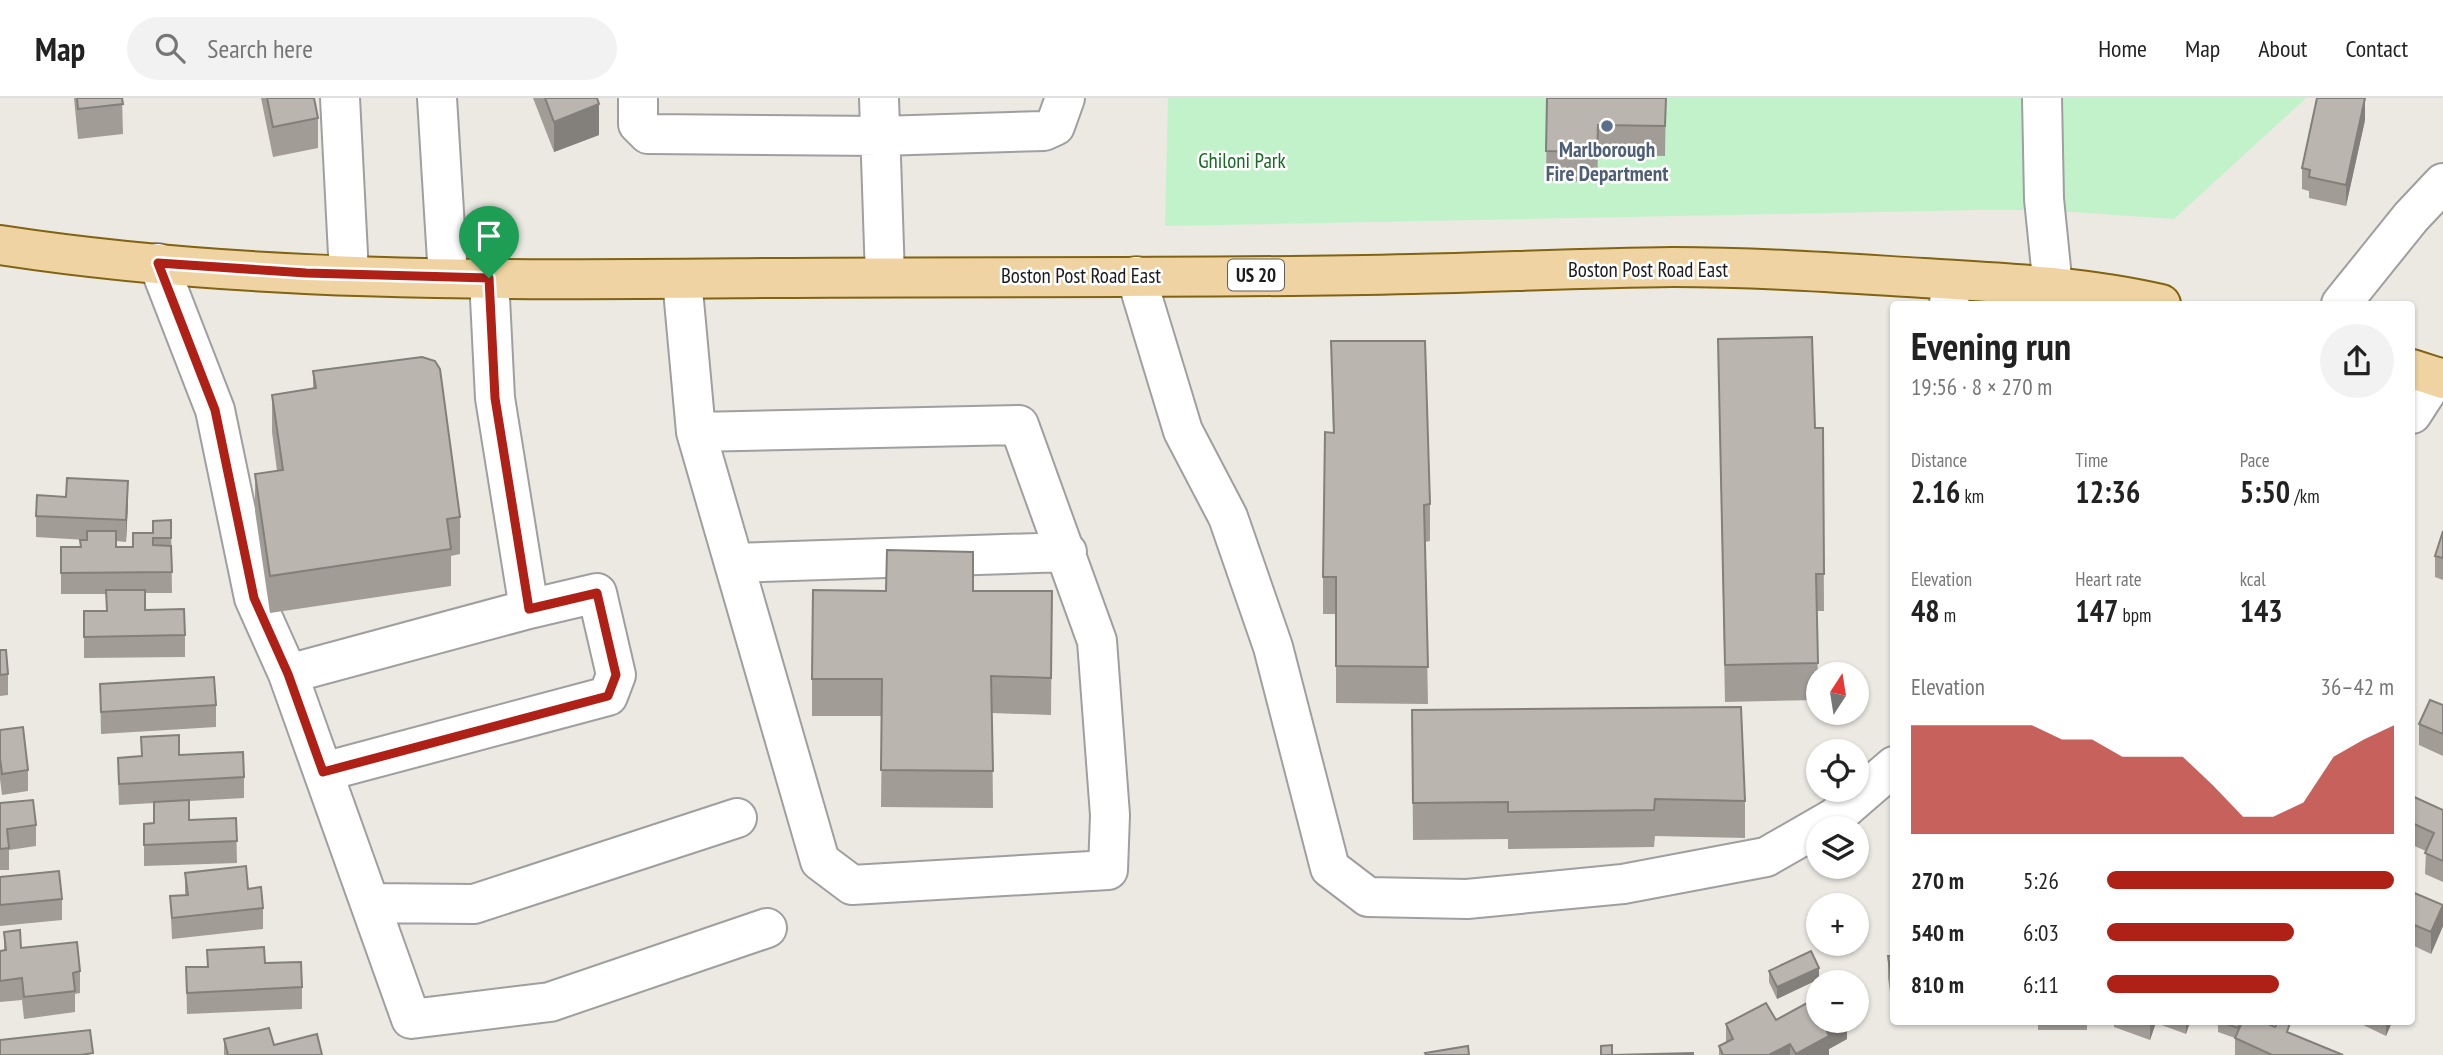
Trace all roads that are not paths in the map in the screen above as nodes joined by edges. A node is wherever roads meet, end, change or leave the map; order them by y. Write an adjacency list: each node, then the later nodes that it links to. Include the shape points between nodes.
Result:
1 (340, 98): 11 (lane)
2 (437, 98): 13 (lane)
3 (638, 98): 7 (lane, via 638,124 648,134)
4 (879, 98): 7 (lane)
5 (1065, 98): 7 (lane, via 1055,126 1044,131)
6 (2042, 98): 17 (lane, via 2044,199)
7 (880, 136): 14 (lane)
8 (2443, 183): 20 (lane)
9 (0, 245): 10 (main road, Boston Post Road East / US 20)
10 (158, 263): 11 (main road, Boston Post Road East / US 20); 27 (lane, via 215,410 254,598)
11 (349, 274): 13 (main road, Boston Post Road East / US 20)
12 (1136, 276): 14 (main road, Boston Post Road East / US 20); 18 (main road, Boston Post Road East / US 20, via 1677,267 1768,270); 28 (lane, via 1183,431 1228,517 1273,647 1331,868 1368,897 1467,899 1597,887 1766,857 1833,818)
13 (448, 277): 15 (main road, Boston Post Road East / US 20)
14 (885, 277): 16 (main road, Boston Post Road East / US 20)
15 (489, 278): 16 (main road, Boston Post Road East / US 20); 26 (lane, via 495,398)
16 (682, 279): 23 (lane)
17 (2053, 288): 18 (main road, Boston Post Road East / US 20); 19 (main road, Boston Post Road East / US 20)
18 (1950, 292)
19 (2148, 301)
20 (2343, 301)
21 (2430, 375): 22 (lane)
22 (2415, 408)
23 (696, 432): 24 (lane, via 1019,425); 25 (lane)
24 (1067, 552): 25 (lane); 25 (lane, via 1097,641 1110,815 1108,870 852,885 820,861)
25 (734, 563)
26 (529, 609): 27 (lane); 29 (lane, via 597,593 616,675 608,696)
27 (288, 674): 29 (lane)
28 (1890, 769)
29 (323, 772): 31 (lane)
30 (737, 818): 31 (lane, via 474,904)
31 (370, 904): 32 (lane, via 411,1019 550,1002)
32 (767, 928)

